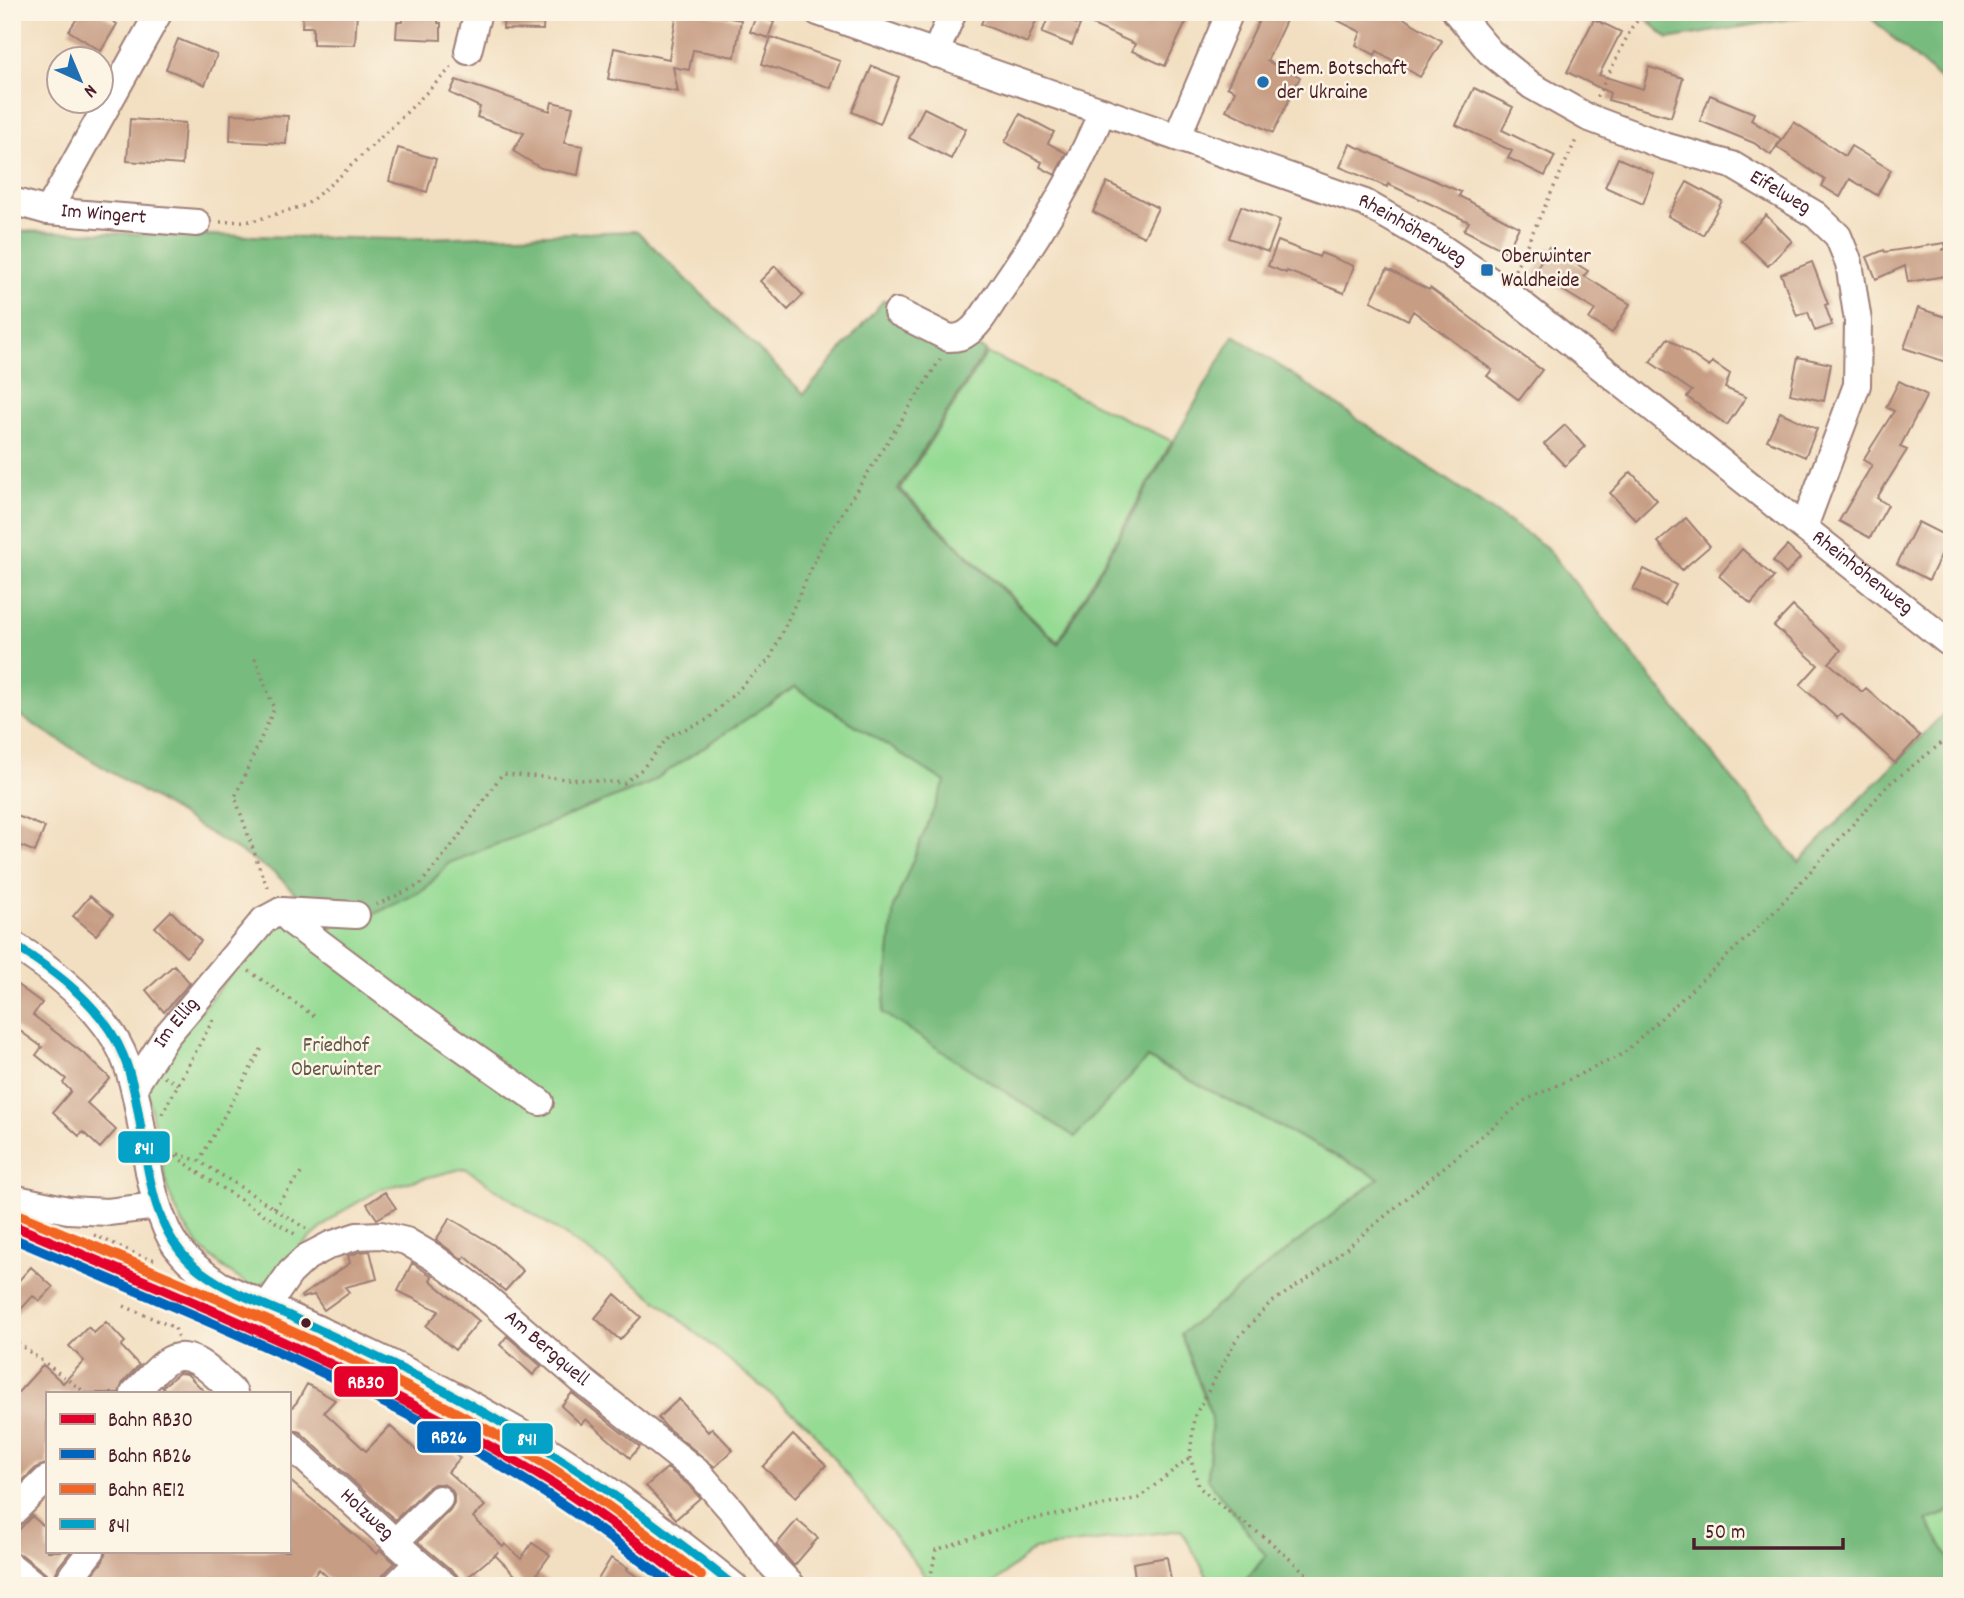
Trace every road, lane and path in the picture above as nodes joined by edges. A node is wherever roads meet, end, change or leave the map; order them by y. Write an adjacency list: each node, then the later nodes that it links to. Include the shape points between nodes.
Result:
1 (159, 12): 14 (street)
2 (478, 12): 8 (street)
3 (818, 12): 9 (street, Rheinhöhenweg)
4 (953, 12): 9 (street)
5 (1230, 12): 12 (street)
6 (1456, 12): 11 (street, Eifelweg, via 1490,52 1532,86)
7 (1644, 12): 11 (path)
8 (468, 51): 15 (path, via 306,205 253,221)
9 (935, 54): 10 (street, Rheinhöhenweg)
10 (1101, 111): 12 (street, Rheinhöhenweg); 18 (street, via 1084,154 1010,276 975,326)
11 (1587, 117): 16 (path); 19 (street, Eifelweg, via 1732,165 1816,215 1838,236 1849,263 1858,321 1857,385)
12 (1177, 136): 16 (street, Rheinhöhenweg, via 1365,203)
13 (12, 201): 14 (street, Im Wingert)
14 (48, 211): 15 (street, Im Wingert)
15 (197, 223)
16 (1505, 291): 19 (street, Rheinhöhenweg)
17 (897, 312): 18 (street)
18 (953, 338): 24 (path, via 823,543 770,659 706,720 670,735 624,783 502,774 419,884)
19 (1804, 527): 20 (street, Rheinhöhenweg)
20 (1948, 642)
21 (255, 658): 23 (path, via 274,709 235,797 262,875)
22 (1952, 735): 54 (path, via 1889,784 1771,915 1623,1054 1524,1101 1315,1273 1269,1304 1236,1340 1194,1417)
23 (281, 911): 24 (street); 30 (street, Im Ellig, via 264,920 202,993 167,1035); 31 (street, via 413,1013)
24 (356, 915)
25 (12, 944): 30 (street, via 93,1010 121,1051)
26 (242, 966): 28 (path)
27 (218, 1011): 32 (path)
28 (317, 1018)
29 (261, 1048): 35 (path)
30 (134, 1087): 38 (street)
31 (540, 1102)
32 (159, 1121)
33 (162, 1148): 34 (path)
34 (172, 1153): 35 (path); 43 (path)
35 (199, 1161): 39 (path)
36 (303, 1171): 39 (path)
37 (12, 1198): 38 (street, via 68,1210 108,1212)
38 (157, 1206): 47 (street, via 178,1249 197,1269)
39 (274, 1208): 42 (path)
40 (66, 1232): 45 (path)
41 (89, 1233): 44 (path)
42 (315, 1234)
43 (300, 1237)
44 (158, 1260)
45 (141, 1264)
46 (124, 1306): 49 (path, via 175,1328)
47 (267, 1306): 66 (street, via 510,1427 627,1503); 67 (street, Am Bergquell, via 290,1273 330,1245 356,1236 406,1241 474,1287 700,1474)
48 (12, 1339): 50 (path)
49 (175, 1359): 51 (street); 52 (street, via 195,1359)
50 (85, 1392)
51 (135, 1392)
52 (233, 1392)
53 (290, 1445): 58 (street, Holzweg)
54 (1190, 1457): 68 (path, via 1139,1498 1016,1522 936,1550); 69 (path, via 1199,1487 1309,1576)
55 (46, 1480): 57 (street)
56 (439, 1499): 58 (street)
57 (12, 1513)
58 (396, 1542): 60 (street, Holzweg)
59 (90, 1552): 63 (street)
60 (418, 1563): 64 (street); 65 (street, Holzweg)
61 (12, 1567): 62 (street)
62 (34, 1585)
63 (66, 1586)
64 (395, 1586)
65 (446, 1586)
66 (734, 1586)
67 (792, 1586)
68 (929, 1586)
69 (1308, 1586)

